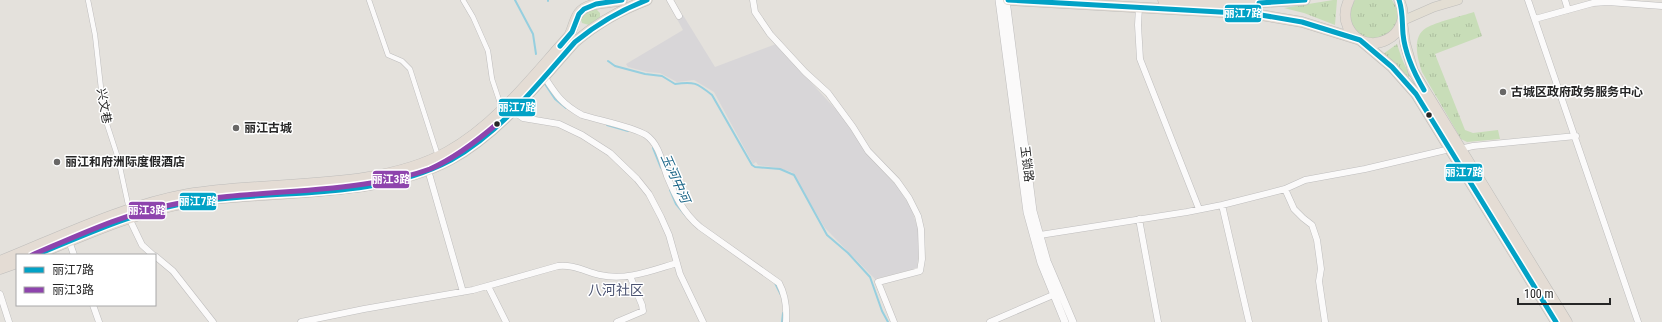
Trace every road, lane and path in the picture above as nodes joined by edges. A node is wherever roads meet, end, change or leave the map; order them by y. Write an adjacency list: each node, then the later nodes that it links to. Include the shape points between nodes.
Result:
1 (88, 0): 38 (street, 兴文巷, via 95,35 104,115 118,158)
2 (369, 0): 33 (street, via 388,55 402,61 410,69)
3 (463, 0): 30 (street, via 474,17 488,51 492,79)
4 (622, 0): 17 (highway)
5 (647, 0): 23 (highway)
6 (670, 0): 22 (street)
7 (753, 0): 68 (street, via 755,12 770,34 828,93 868,151 903,190 916,211 921,229 920,270 878,282)
8 (999, 0): 56 (street, 玉锁路, via 1024,195 1035,246)
9 (1007, 0): 20 (highway); 40 (street, 玉锁路, via 1030,194)
10 (1163, 0): 11 (highway, via 1250,3)
11 (1305, 0)
12 (1349, 0): 28 (highway, via 1345,14 1347,24)
13 (1399, 0): 25 (highway, via 1403,11)
14 (1458, 0): 25 (main road)
15 (1528, 0): 24 (street)
16 (1565, 0): 21 (street)
17 (600, 4): 18 (highway); 23 (highway)
18 (583, 5): 26 (highway)
19 (1662, 6): 21 (street, via 1608,2)
20 (1139, 7): 28 (highway, via 1279,17); 37 (street, via 1140,59)
21 (1568, 10): 24 (street)
22 (679, 16)
23 (607, 19): 27 (highway)
24 (1535, 19): 31 (street)
25 (1402, 21): 28 (highway, via 1394,35 1386,41 1376,43); 32 (highway, via 1413,71)
26 (575, 24): 27 (highway, via 579,30); 30 (highway, via 569,36)
27 (587, 32): 29 (highway, via 574,42)
28 (1360, 40): 32 (highway, via 1409,85)
29 (544, 76): 30 (highway); 67 (street, via 557,97 575,112 639,131 651,140 678,200 690,218 779,283 784,291)
30 (507, 110): 33 (highway, via 469,138); 34 (highway, via 474,145); 50 (street, via 523,118 559,124 592,141 619,161 649,194 669,235)
31 (1576, 136): 32 (street); 77 (street)
32 (1455, 149): 35 (street, via 1305,180); 75 (highway); 76 (highway)
33 (438, 156): 38 (highway, via 417,166 370,176 199,193 159,200)
34 (428, 170): 38 (highway, via 392,180 351,187 192,202); 54 (street)
35 (1285, 189): 36 (street); 74 (street, via 1294,209 1312,224 1317,240)
36 (1222, 205): 37 (street); 73 (street)
37 (1199, 209): 39 (street)
38 (129, 214): 41 (highway); 43 (highway, via 94,222); 46 (street, via 142,245)
39 (1139, 219): 40 (street); 72 (street)
40 (1040, 236): 71 (street, 玉锁路, via 1053,277)
41 (69, 241): 44 (highway); 45 (street)
42 (16, 254): 48 (highway)
43 (17, 254)
44 (38, 254)
45 (74, 254)
46 (152, 254)
47 (156, 258): 61 (street, via 173,271)
48 (0, 261)
49 (16, 263): 51 (highway)
50 (677, 263): 52 (street); 66 (street)
51 (0, 270)
52 (630, 276): 53 (street, via 600,275 562,266); 65 (street, via 643,311)
53 (488, 286): 54 (street); 64 (street)
54 (463, 292): 58 (street)
55 (0, 294): 59 (street)
56 (1053, 295): 69 (street); 70 (street, 玉锁路)
57 (93, 306): 60 (street)
58 (333, 315): 62 (street); 63 (street)
59 (9, 322)
60 (99, 322)
61 (214, 322)
62 (301, 322)
63 (334, 322)
64 (506, 322)
65 (617, 322)
66 (703, 322)
67 (786, 322)
68 (894, 322)
69 (990, 322)
70 (1065, 322)
71 (1073, 322)
72 (1158, 322)
73 (1249, 322)
74 (1325, 322)
75 (1556, 322)
76 (1567, 322)
77 (1638, 322)

